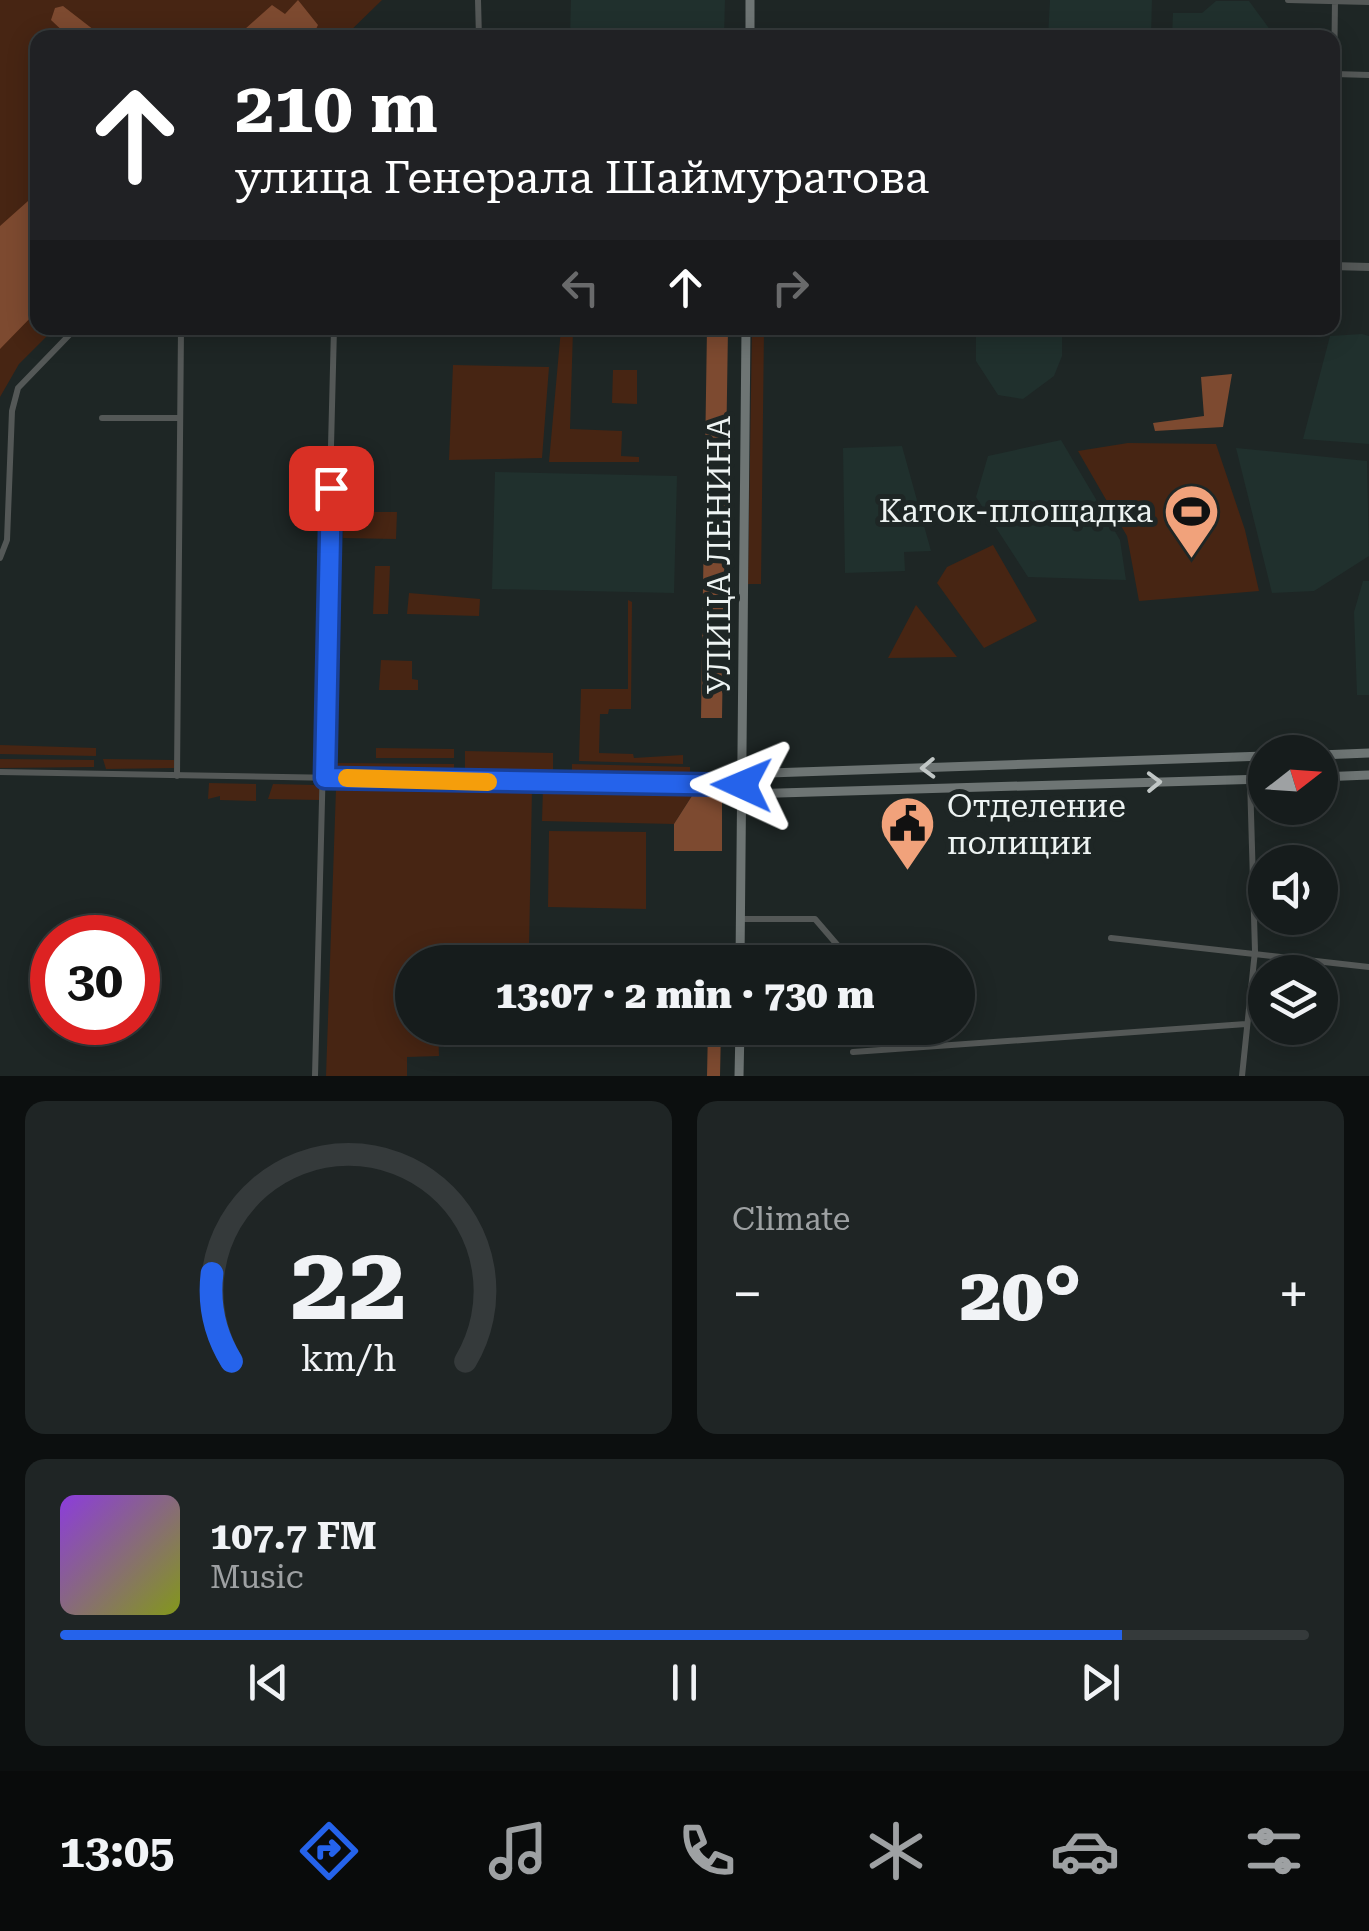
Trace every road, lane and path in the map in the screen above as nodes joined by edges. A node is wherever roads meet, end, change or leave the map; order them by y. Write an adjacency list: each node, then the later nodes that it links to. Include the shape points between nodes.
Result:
1 (478, 0): 6 (street)
2 (750, 0): 7 (main road)
3 (1288, 0): 4 (street)
4 (1335, 1): 5 (street); 8 (street)
5 (1369, 2)
6 (478, 30)
7 (750, 30)
8 (1335, 30)
9 (1340, 74): 10 (street)
10 (1369, 75)
11 (1340, 266): 12 (street)
12 (1369, 267)
13 (69, 335): 19 (street, via 18,388 7,540)
14 (181, 335): 18 (street)
15 (334, 335): 29 (street)
16 (746, 335): 31 (main road, УЛИЦА ЛЕНИНА)
17 (102, 418): 18 (street)
18 (180, 418): 26 (street)
19 (0, 558)
20 (1369, 753): 21 (main road)
21 (1338, 754)
22 (1248, 757): 23 (main road)
23 (1025, 764): 25 (main road, one-way to 25); 32 (main road)
24 (0, 772): 26 (street)
25 (816, 772): 31 (main road); 33 (main road)
26 (177, 776): 29 (street)
27 (1369, 776): 28 (main road)
28 (1338, 777)
29 (325, 778): 31 (street); 46 (street)
30 (1248, 779): 32 (main road, one-way to 30)
31 (742, 784): 33 (main road); 35 (main road, УЛИЦА ЛЕНИНА)
32 (1026, 786): 33 (main road)
33 (816, 792)
34 (1251, 825): 39 (street)
35 (740, 919): 37 (main road, УЛИЦА ЛЕНИНА); 38 (street, via 815,919)
36 (1111, 938): 39 (street)
37 (740, 945)
38 (837, 945)
39 (1255, 952): 40 (street); 41 (street)
40 (1369, 967)
41 (1246, 1024): 44 (street); 48 (street)
42 (740, 1045): 47 (main road)
43 (898, 1045): 44 (street)
44 (898, 1048): 45 (street)
45 (854, 1052)
46 (315, 1076)
47 (740, 1076)
48 (1242, 1076)

